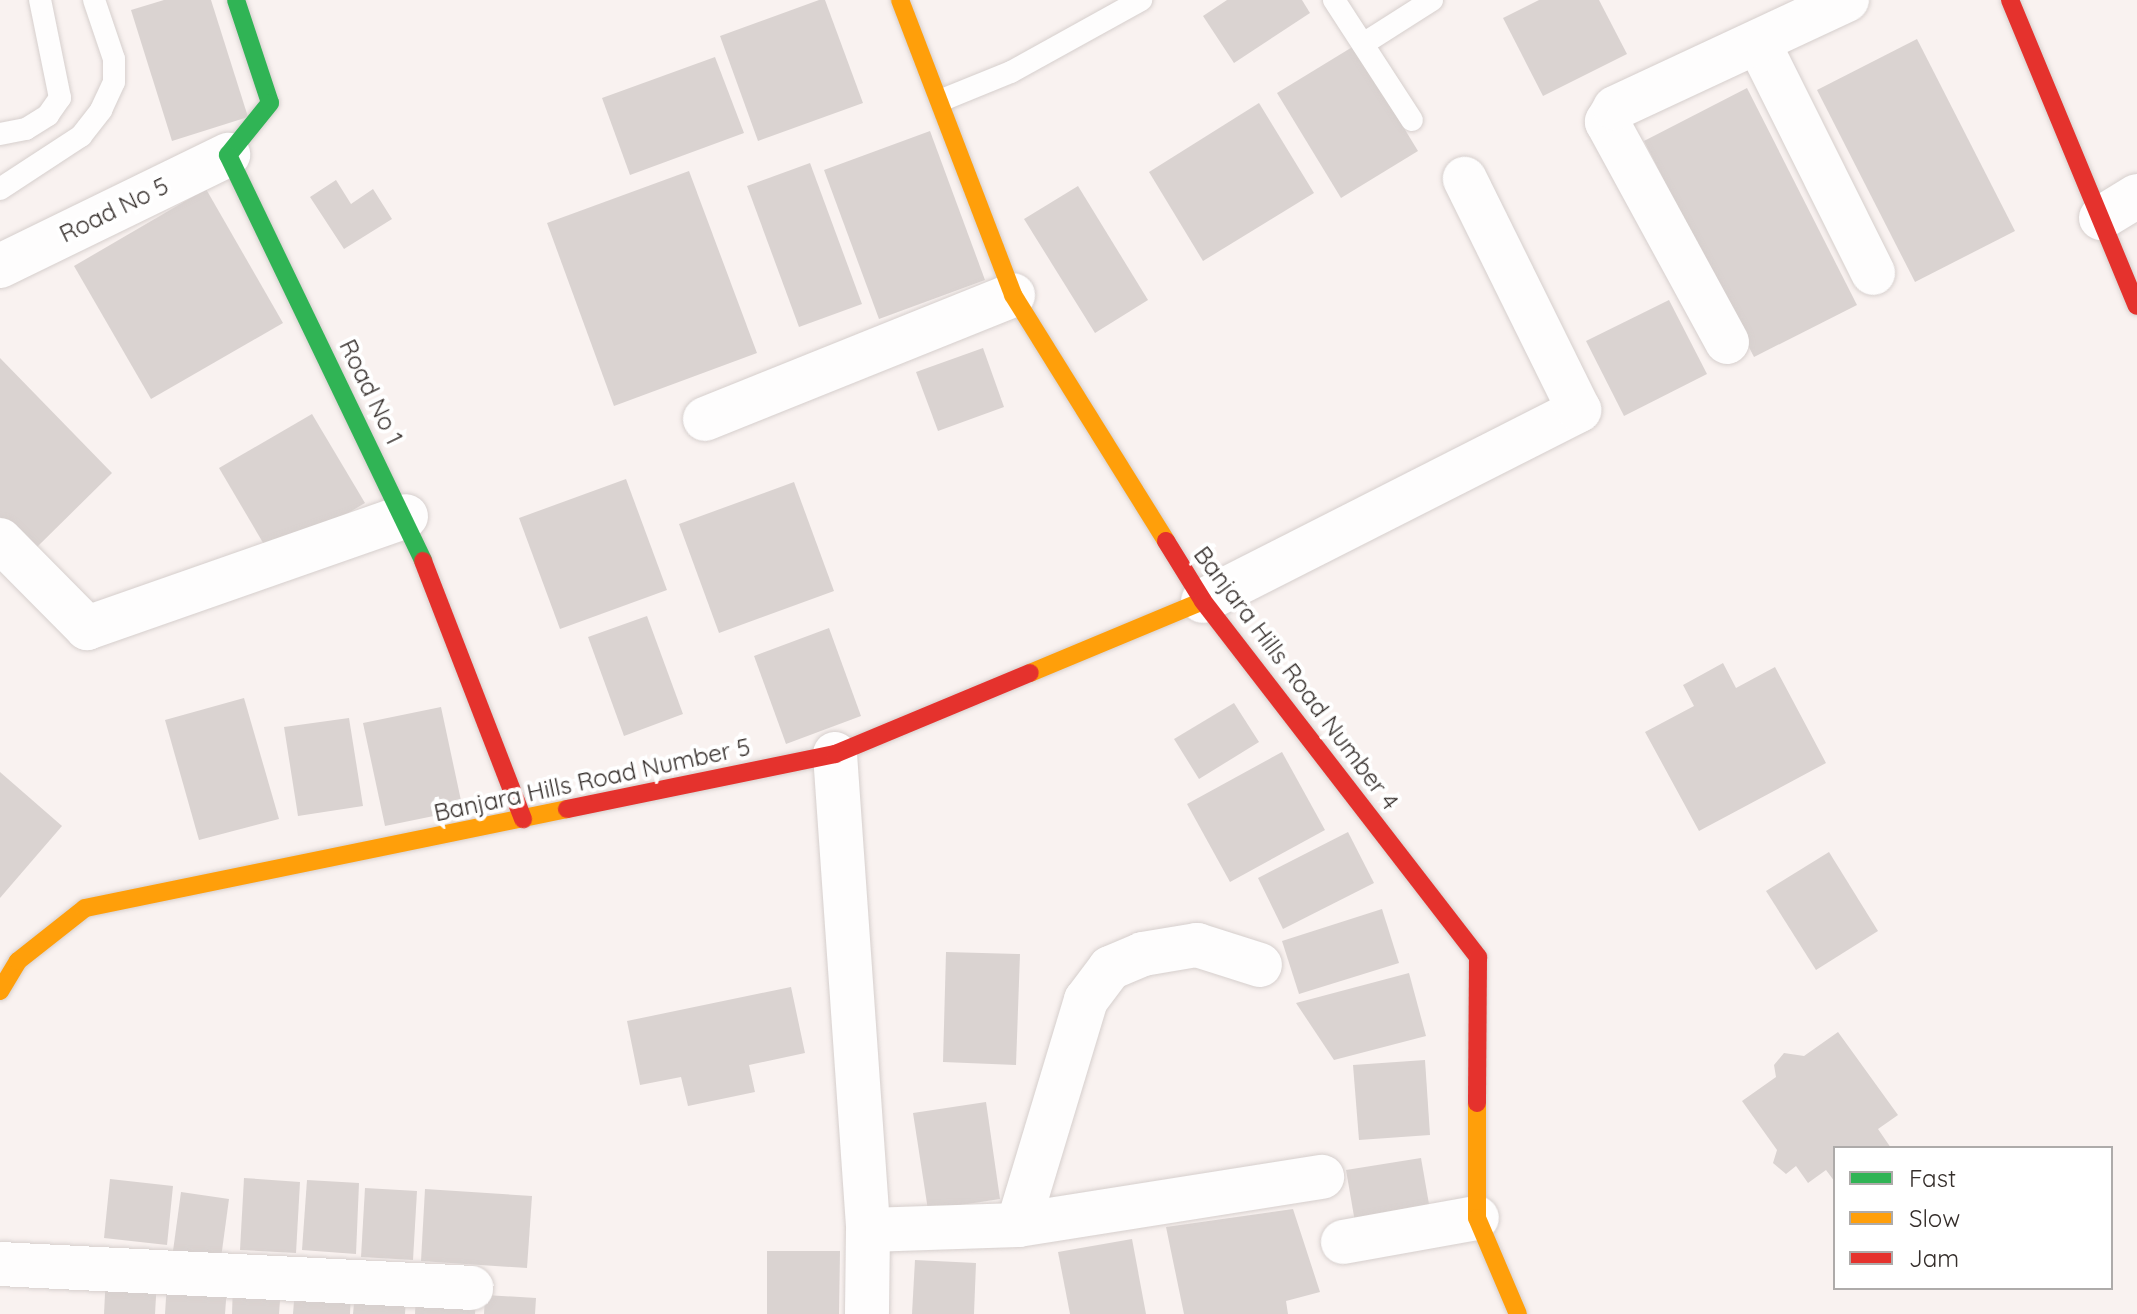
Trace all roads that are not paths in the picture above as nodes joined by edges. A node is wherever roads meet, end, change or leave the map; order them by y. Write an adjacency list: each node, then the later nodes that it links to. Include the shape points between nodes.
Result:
1 (40, 0): 14 (lane, via 60,98 48,115 26,129)
2 (94, 0): 17 (lane, via 114,59 114,82 101,110 81,136)
3 (236, 0): 15 (street, via 270,103)
4 (900, 0): 12 (street, Banjara Hills Road Number 4)
5 (1141, 0): 12 (lane, via 1011,72)
6 (1334, 0): 11 (lane)
7 (1432, 0): 11 (lane)
8 (1847, 0): 10 (street)
9 (2010, 0): 18 (street)
10 (1758, 42): 20 (street); 23 (street, via 1615,108 1607,122)
11 (1363, 44): 13 (lane)
12 (942, 100): 21 (street, Banjara Hills Road Number 4)
13 (1412, 120)
14 (0, 134)
15 (228, 155): 19 (street, Road No 5); 25 (street, Road No 1)
16 (1465, 179): 27 (street, via 1579,410)
17 (0, 189)
18 (2119, 207): 22 (street)
19 (0, 266)
20 (1873, 273)
21 (1013, 295): 24 (street); 27 (street, Banjara Hills Road Number 4)
22 (2137, 306)
23 (1727, 342)
24 (705, 419)
25 (406, 516): 26 (street, via 87,628); 29 (street, Road No 1)
26 (0, 540)
27 (1203, 601): 28 (street, Banjara Hills Road Number 5); 33 (street, Banjara Hills Road Number 4, via 1478,957)
28 (835, 754): 29 (street, Banjara Hills Road Number 5); 35 (street)
29 (523, 819): 31 (street, Banjara Hills Road Number 5, via 85,908 18,961)
30 (1260, 965): 34 (street, via 1197,945 1143,954 1110,968 1086,1000)
31 (0, 991)
32 (1322, 1177): 34 (street)
33 (1477, 1218): 36 (street); 40 (street, Banjara Hills Road Number 4)
34 (1018, 1225): 35 (street)
35 (868, 1230): 39 (street)
36 (1343, 1242)
37 (0, 1264): 38 (street)
38 (471, 1288)
39 (867, 1314)
40 (1518, 1314)

